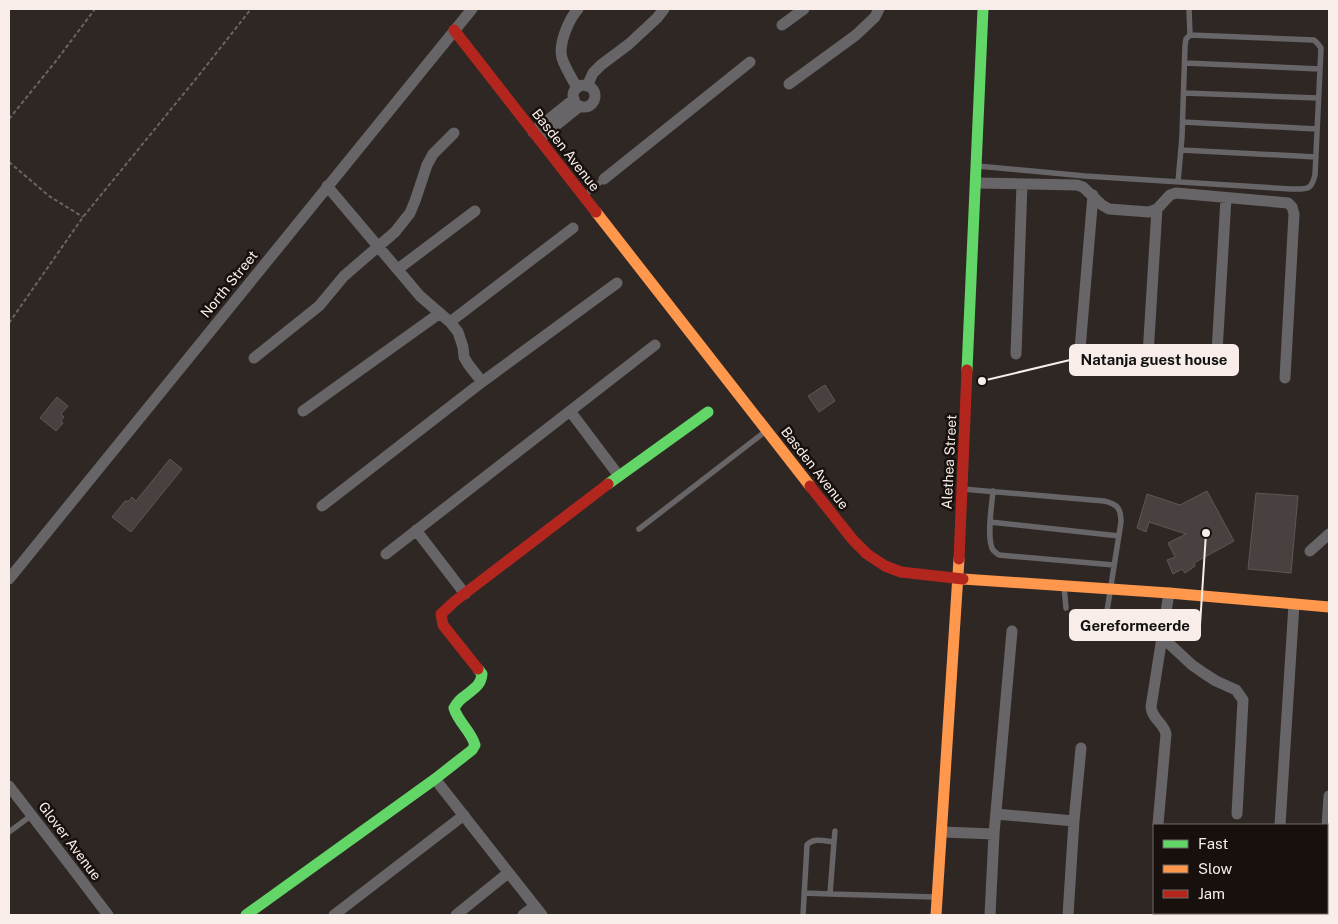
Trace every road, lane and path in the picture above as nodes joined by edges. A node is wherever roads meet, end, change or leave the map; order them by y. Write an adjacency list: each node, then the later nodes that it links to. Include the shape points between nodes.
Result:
1 (95, 9): 20 (path)
2 (252, 9): 39 (path)
3 (472, 9): 11 (street, North Street)
4 (578, 9): 18 (street, via 568,25 561,50)
5 (664, 9): 18 (street, via 629,44 593,73)
6 (804, 9): 10 (street)
7 (879, 9): 16 (street, via 856,35)
8 (983, 9): 28 (street, Alethea Street)
9 (1189, 9): 12 (lane)
10 (782, 25)
11 (454, 30): 24 (street, Basden Avenue); 33 (street, North Street)
12 (1190, 34): 14 (lane, via 1186,39); 15 (lane, via 1314,40 1321,48)
13 (750, 62): 29 (street)
14 (1185, 63): 15 (lane); 17 (lane)
15 (1320, 69): 19 (lane)
16 (789, 84)
17 (1184, 93): 19 (lane); 21 (lane)
18 (579, 95): 24 (street)
19 (1318, 98): 22 (lane)
20 (9, 118)
21 (1182, 122): 22 (lane); 25 (lane)
22 (1317, 130): 26 (lane)
23 (454, 133): 41 (street, via 433,154 410,213)
24 (536, 136): 34 (street, Basden Avenue)
25 (1181, 150): 26 (lane); 30 (lane)
26 (1316, 157): 30 (lane, via 1313,184 1303,189)
27 (9, 162): 39 (path, via 49,196)
28 (977, 166): 30 (lane); 31 (street, Alethea Street)
29 (604, 179): 34 (lane)
30 (1178, 182)
31 (976, 183): 32 (street); 60 (street, Alethea Street)
32 (1022, 184): 35 (street, via 1077,185); 48 (street)
33 (327, 186): 41 (street); 71 (street, North Street)
34 (583, 196): 58 (street, Basden Avenue)
35 (1093, 196): 37 (street, via 1109,209 1149,212); 51 (street)
36 (1226, 198): 37 (street, via 1172,194); 52 (street); 53 (street, via 1288,203 1294,212)
37 (1157, 209): 49 (street)
38 (475, 212): 42 (street)
39 (83, 217): 46 (path)
40 (573, 228): 45 (street)
41 (378, 246): 42 (street); 50 (street, via 344,276 319,306)
42 (398, 269): 44 (street, via 420,296)
43 (617, 283): 54 (street)
44 (440, 312): 45 (street); 55 (street)
45 (450, 322): 54 (street, via 458,332 464,357)
46 (9, 323)
47 (655, 345): 56 (street)
48 (1016, 354)
49 (1148, 355)
50 (254, 358)
51 (1079, 361)
52 (1216, 369)
53 (1285, 378)
54 (482, 382): 62 (street)
55 (303, 411)
56 (570, 411): 59 (street); 65 (street)
57 (708, 412): 59 (street)
58 (766, 430): 64 (lane); 72 (street, Basden Avenue, via 867,554 901,572)
59 (619, 476): 76 (street)
60 (962, 489): 61 (lane); 72 (street, Alethea Street)
61 (993, 491): 63 (lane); 67 (lane, via 1111,502 1121,514)
62 (322, 506)
63 (990, 522): 67 (lane); 70 (lane, via 990,543 999,555)
64 (639, 529)
65 (416, 530): 69 (street); 76 (street)
66 (1329, 534): 68 (street)
67 (1119, 536): 70 (lane)
68 (1310, 552)
69 (386, 554)
70 (1114, 564): 74 (lane)
71 (11, 571)
72 (958, 579): 73 (street, Basden Avenue); 97 (street, Alethea Street)
73 (1064, 586): 74 (street, Basden Avenue); 79 (lane)
74 (1110, 590): 75 (street, Basden Avenue); 80 (lane)
75 (1170, 593): 77 (street, Basden Avenue); 82 (street)
76 (464, 594): 84 (street, via 441,614 441,619 482,674 479,685 460,699 454,708 455,715 472,735 475,745)
77 (1294, 604): 78 (street, Basden Avenue); 93 (street)
78 (1329, 607)
79 (1066, 608)
80 (1107, 611)
81 (1012, 631): 87 (street)
82 (1163, 638): 88 (street, via 1199,669 1236,690 1243,700); 92 (street, via 1151,707 1166,734)
83 (1081, 748): 91 (street)
84 (435, 779): 90 (street); 106 (street)
85 (9, 786): 89 (street, Glover Avenue)
86 (1329, 796): 94 (street)
87 (996, 814): 91 (street); 98 (street)
88 (1237, 814)
89 (32, 815): 96 (lane); 105 (street, Glover Avenue)
90 (464, 815): 100 (street); 107 (street)
91 (1074, 821): 113 (street)
92 (1158, 824)
93 (1280, 824)
94 (1327, 824)
95 (835, 831): 99 (lane)
96 (9, 832)
97 (942, 832): 98 (street); 103 (street, Alethea Street)
98 (994, 834): 112 (street)
99 (834, 842): 101 (lane, via 813,840 807,845); 102 (lane)
100 (508, 873): 104 (street); 108 (street)
101 (804, 893): 102 (lane); 110 (lane)
102 (830, 894): 103 (lane)
103 (937, 897): 111 (street, Alethea Street)
104 (539, 911): 109 (street)
105 (101, 913)
106 (246, 915)
107 (334, 915)
108 (456, 915)
109 (524, 915)
110 (803, 915)
111 (936, 915)
112 (990, 915)
113 (1068, 915)

